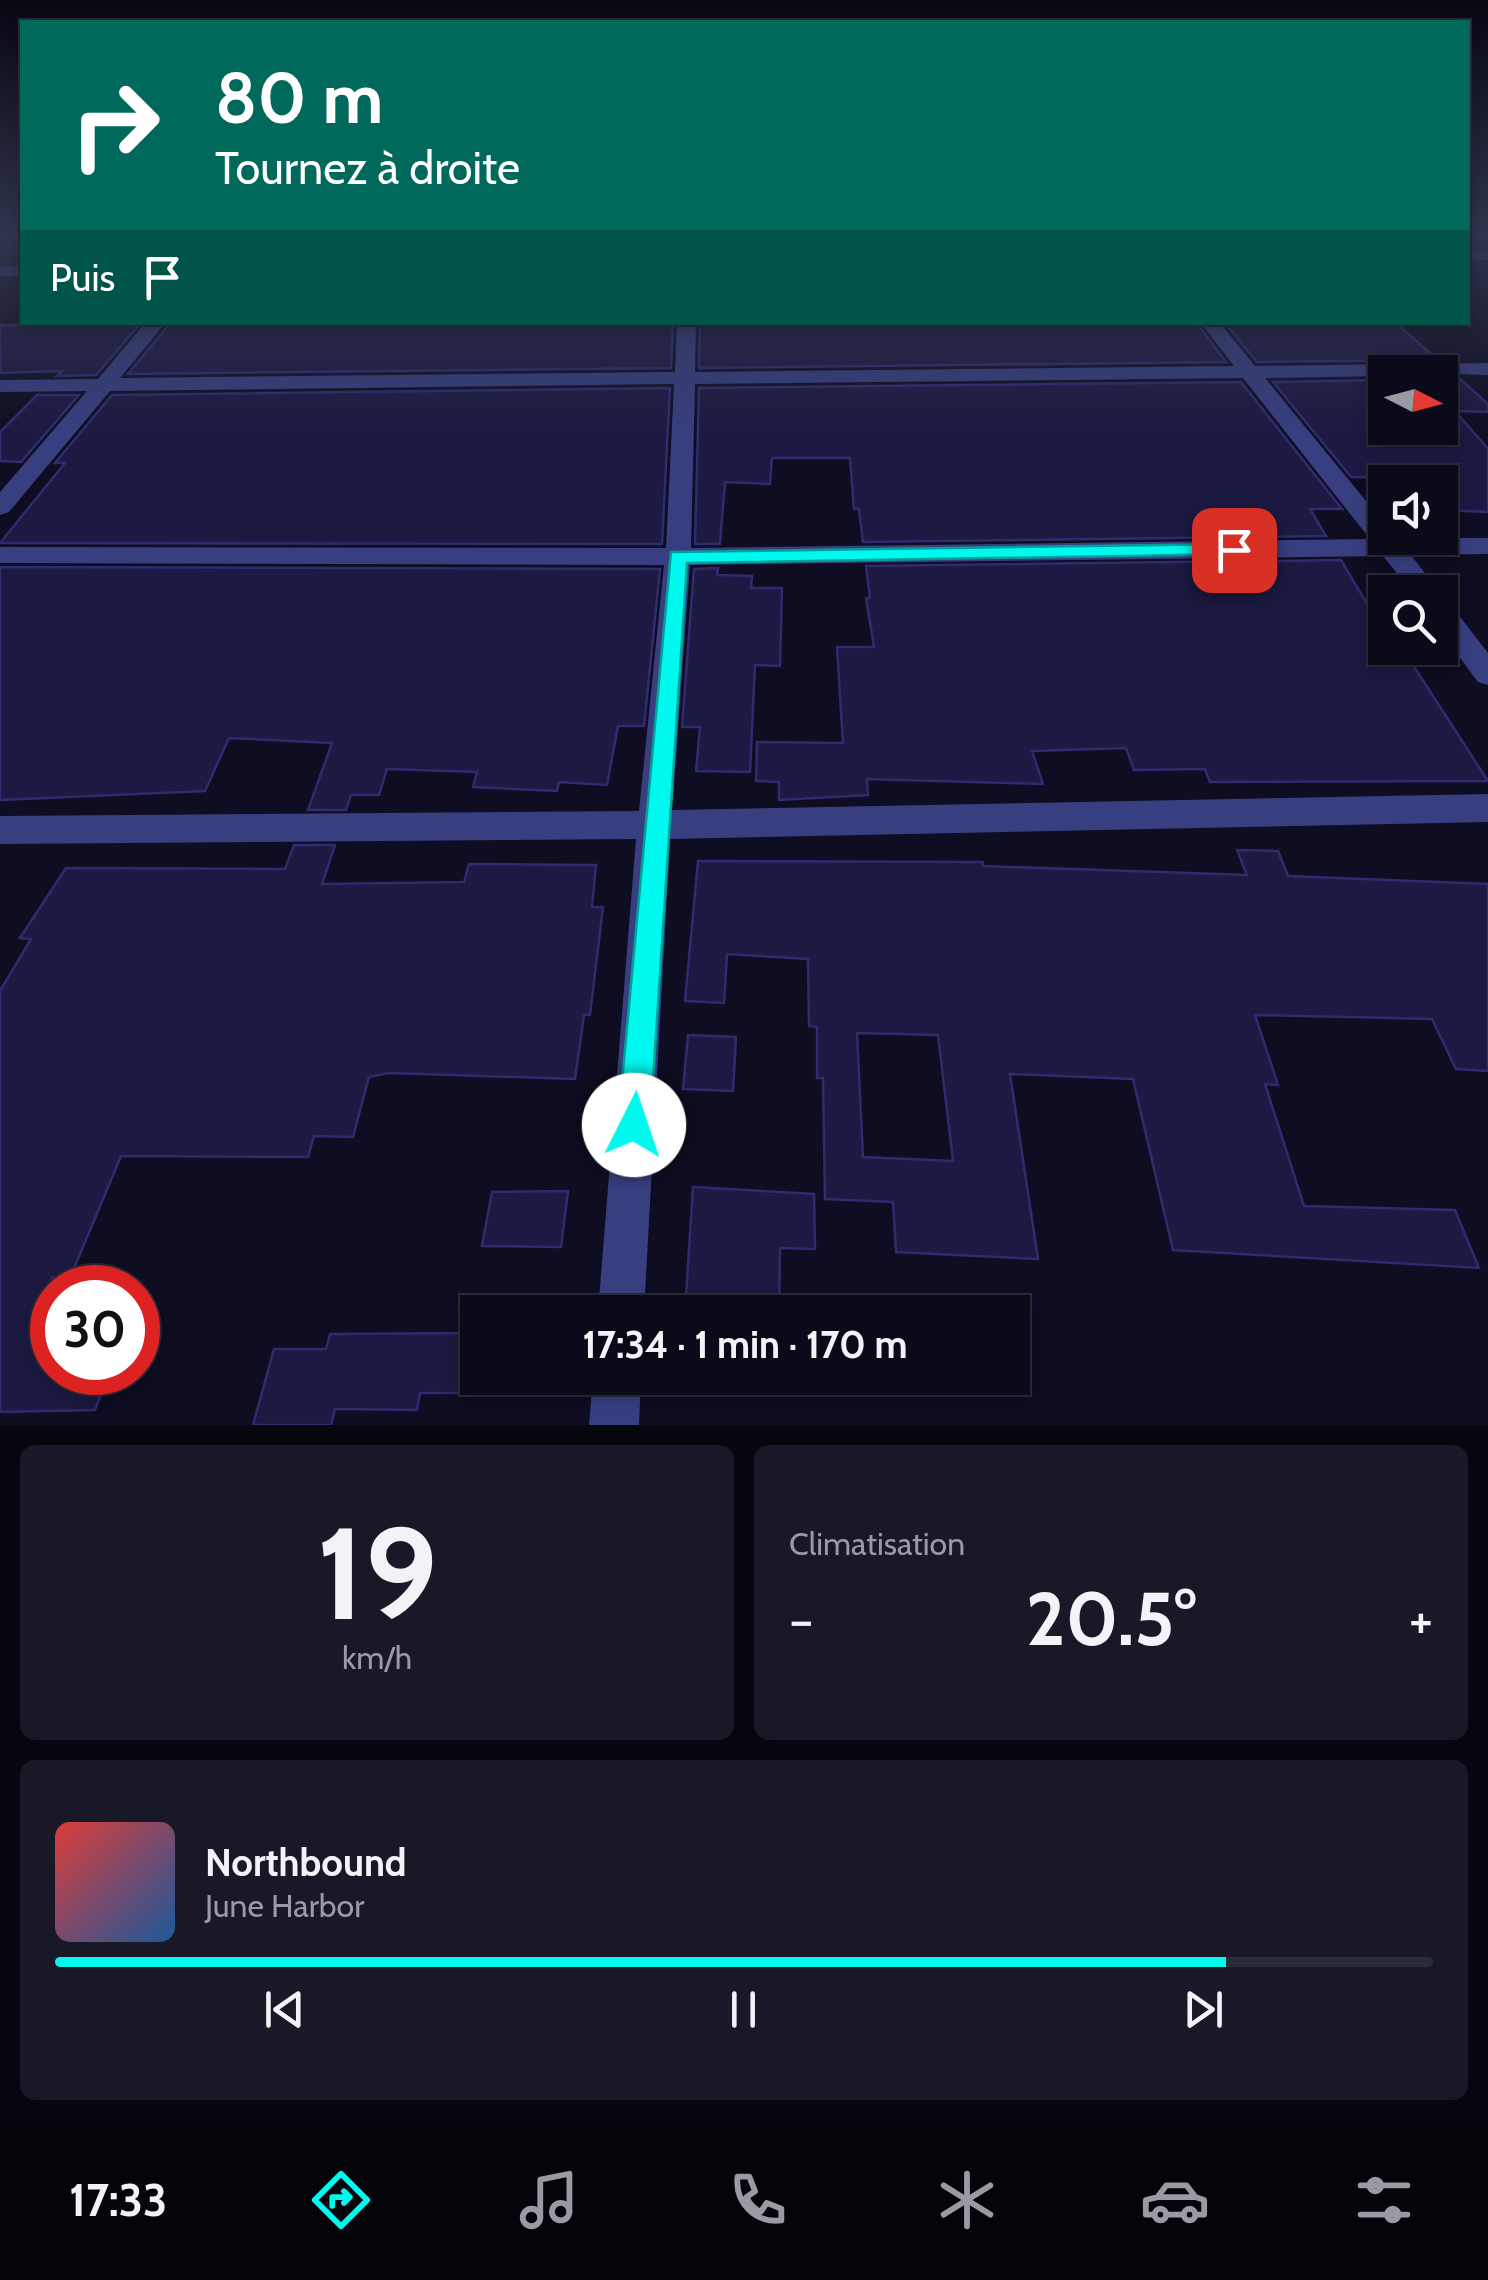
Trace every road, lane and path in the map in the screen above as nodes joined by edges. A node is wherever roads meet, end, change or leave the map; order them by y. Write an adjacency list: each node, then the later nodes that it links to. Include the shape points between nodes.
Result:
1 (154, 325): 7 (street)
2 (687, 325): 6 (street)
3 (1211, 325): 5 (street)
4 (1488, 369): 5 (street)
5 (1246, 371): 6 (street); 10 (street)
6 (688, 377): 7 (street); 15 (street)
7 (103, 384): 8 (street); 9 (street)
8 (0, 386)
9 (0, 507)
10 (1368, 518)
11 (1488, 546): 12 (street)
12 (1458, 547)
13 (1368, 548): 15 (street)
14 (0, 555): 15 (street)
15 (678, 557): 19 (street)
16 (1458, 634): 17 (street)
17 (1488, 674)
18 (1488, 808): 19 (street)
19 (654, 825): 20 (street); 21 (street)
20 (0, 830)
21 (622, 1295)
22 (616, 1395): 23 (street)
23 (614, 1425)

